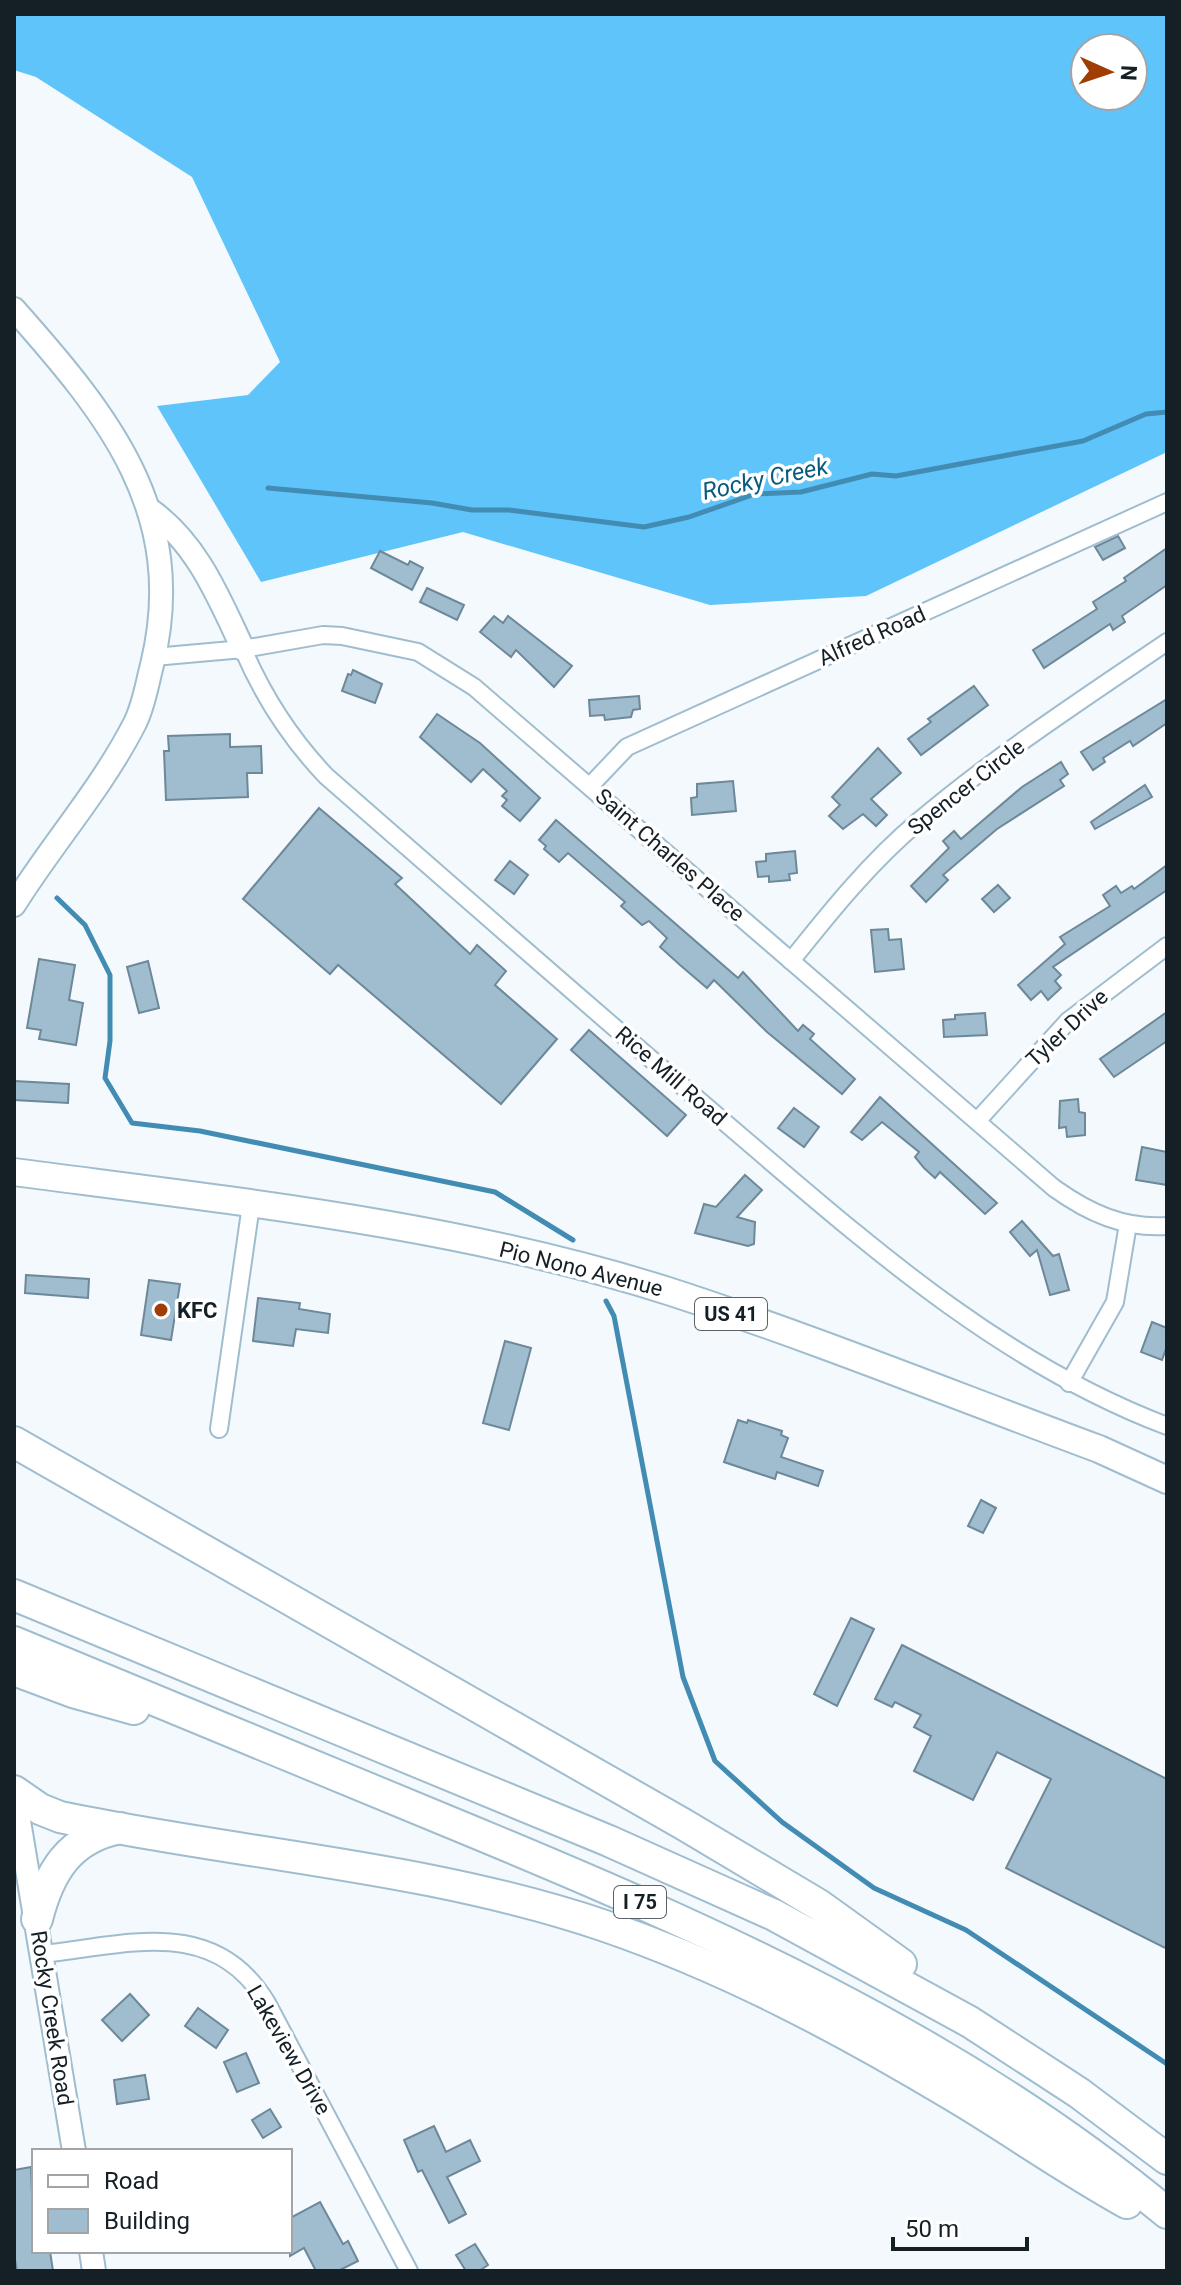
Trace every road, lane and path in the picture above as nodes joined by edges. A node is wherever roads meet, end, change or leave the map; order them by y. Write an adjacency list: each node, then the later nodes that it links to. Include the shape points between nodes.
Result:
1 (14, 309): 3 (street, via 100,411)
2 (1167, 502): 7 (street, Alfred Road, via 627,747)
3 (150, 510): 5 (street, via 188,545); 6 (street, via 160,593)
4 (1167, 642): 10 (street, Spencer Circle, via 999,758 917,823)
5 (243, 649): 6 (street, Saint Charles Place); 7 (street, Saint Charles Place, via 323,635 418,652 474,687); 16 (street, Rice Mill Road, via 298,746 326,776 818,1202 932,1295)
6 (154, 657): 8 (street, via 133,726)
7 (590, 786): 10 (street, Saint Charles Place)
8 (14, 905)
9 (1167, 946): 11 (street, Tyler Drive, via 1068,1021)
10 (791, 961): 11 (street, Saint Charles Place)
11 (978, 1120): 14 (street, Saint Charles Place, via 1067,1197)
12 (14, 1172): 13 (main road, Pio Nono Avenue / US 41)
13 (251, 1205): 18 (street); 22 (main road, Pio Nono Avenue / US 41, via 455,1238 667,1291 1099,1449)
14 (1128, 1224): 15 (street, Saint Charles Place); 16 (street, via 1115,1302)
15 (1167, 1226)
16 (1069, 1383): 17 (street, Rice Mill Road)
17 (1167, 1426)
18 (219, 1429)
19 (14, 1442): 21 (highway)
20 (14, 1469): 21 (highway)
21 (62, 1472): 31 (highway, via 819,1905 896,1959)
22 (1167, 1480)
23 (14, 1595): 31 (highway, I 75, via 694,1877 858,1958)
24 (14, 1642): 26 (highway, I 75)
25 (14, 1670): 26 (highway)
26 (73, 1680): 34 (highway, I 75, via 226,1729 726,1939 950,2059)
27 (14, 1791): 28 (highway, via 60,1817); 29 (street, Rocky Creek Road)
28 (122, 1827): 29 (highway, via 87,1838 61,1860); 35 (highway, via 462,1886 549,1908 664,1948 876,2051)
29 (37, 1919): 30 (street, Rocky Creek Road)
30 (42, 1954): 32 (street, Rocky Creek Road); 36 (street, Lakeview Drive, via 185,1943 213,1950 236,1965 267,2003)
31 (970, 2022): 33 (highway, I 75)
32 (74, 2149)
33 (1167, 2159)
34 (1167, 2213)
35 (1167, 2226)
36 (409, 2271)

